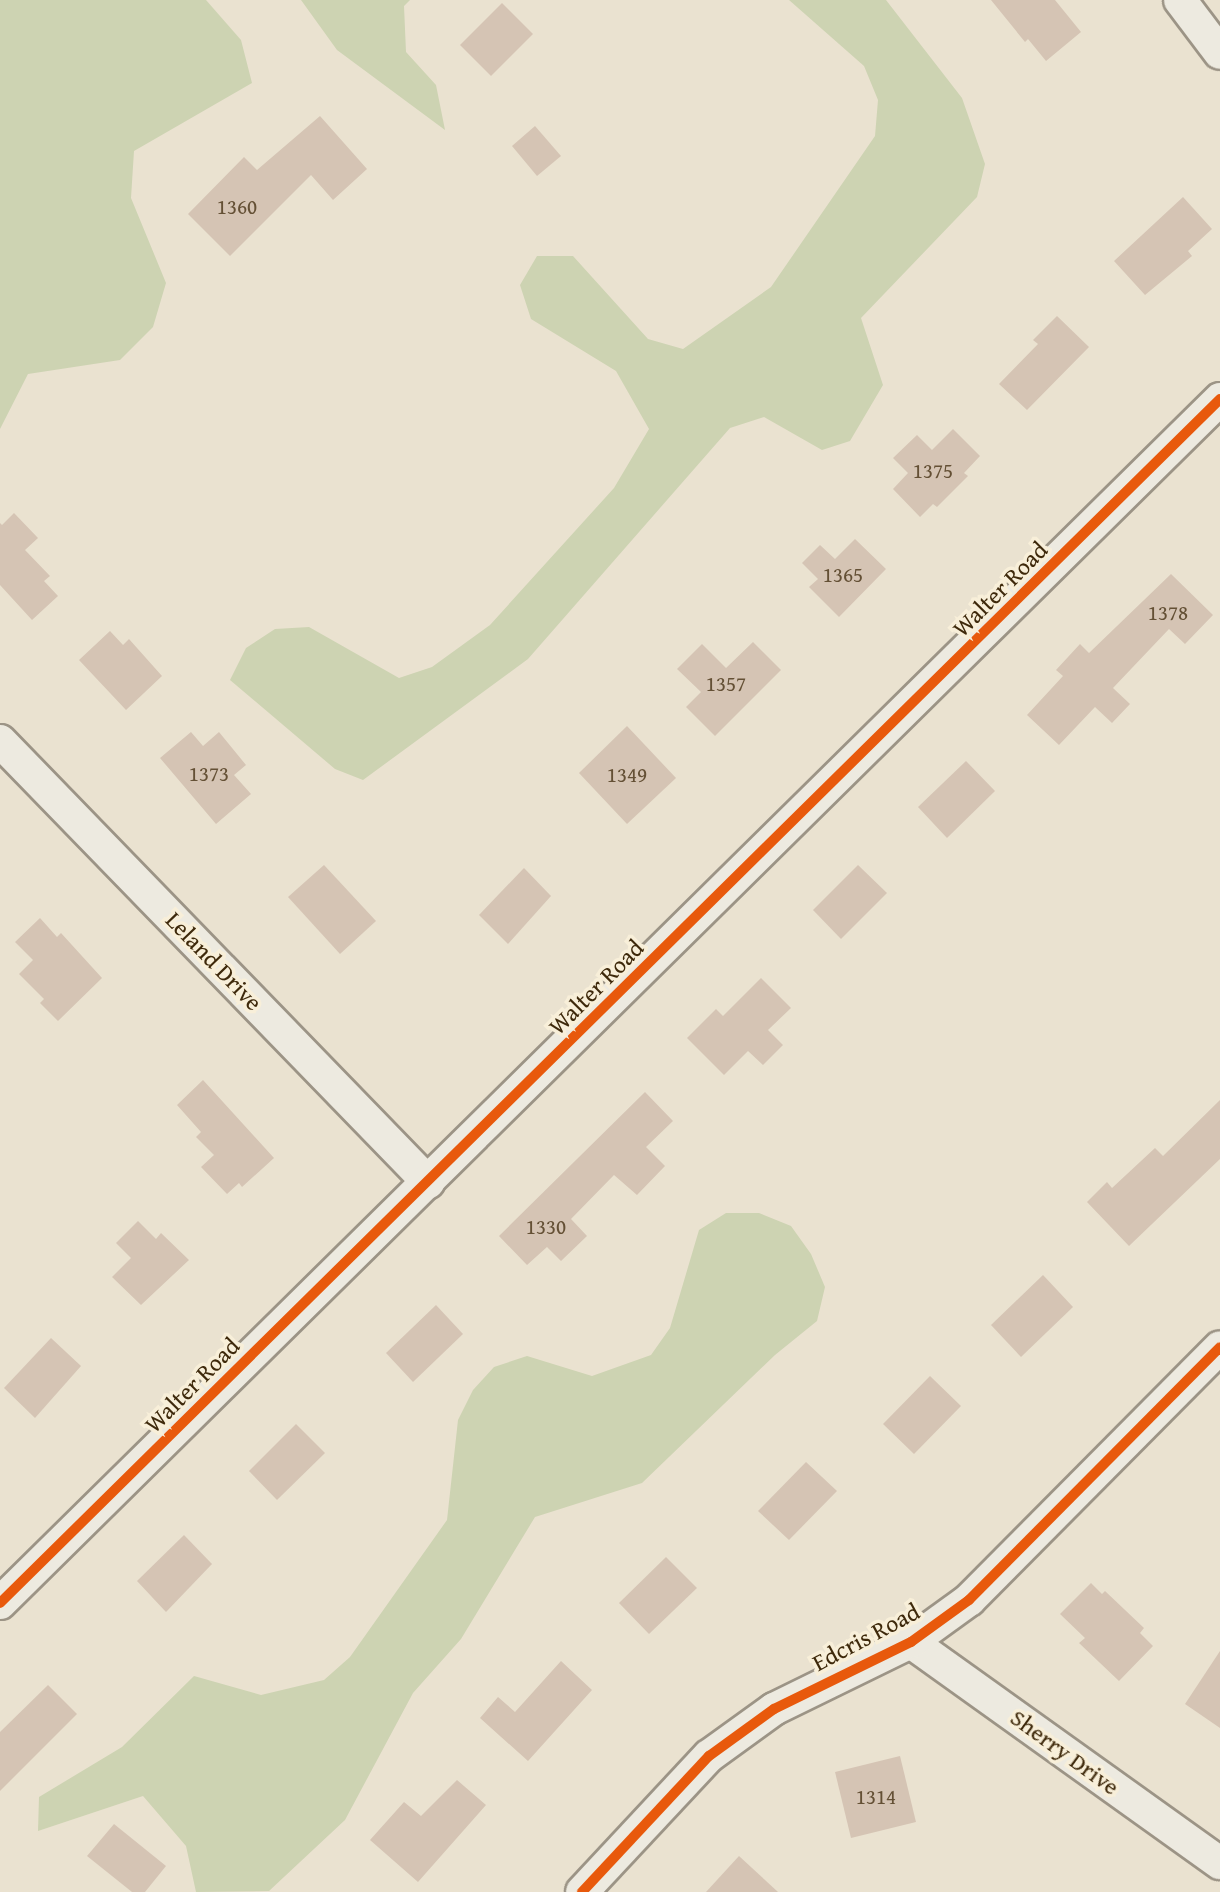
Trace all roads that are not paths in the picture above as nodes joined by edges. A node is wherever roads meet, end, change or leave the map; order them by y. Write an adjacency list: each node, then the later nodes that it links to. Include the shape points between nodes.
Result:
1 (1180, 0): 2 (street)
2 (1220, 53)
3 (1220, 399): 5 (street, Walter Road)
4 (0, 741): 5 (street, Leland Drive)
5 (428, 1182): 7 (street, Walter Road)
6 (1220, 1347): 8 (street, Edcris Road, via 969,1600)
7 (0, 1603)
8 (911, 1642): 9 (street, Sherry Drive); 10 (street, Edcris Road, via 774,1709 709,1756)
9 (1220, 1863)
10 (582, 1892)

